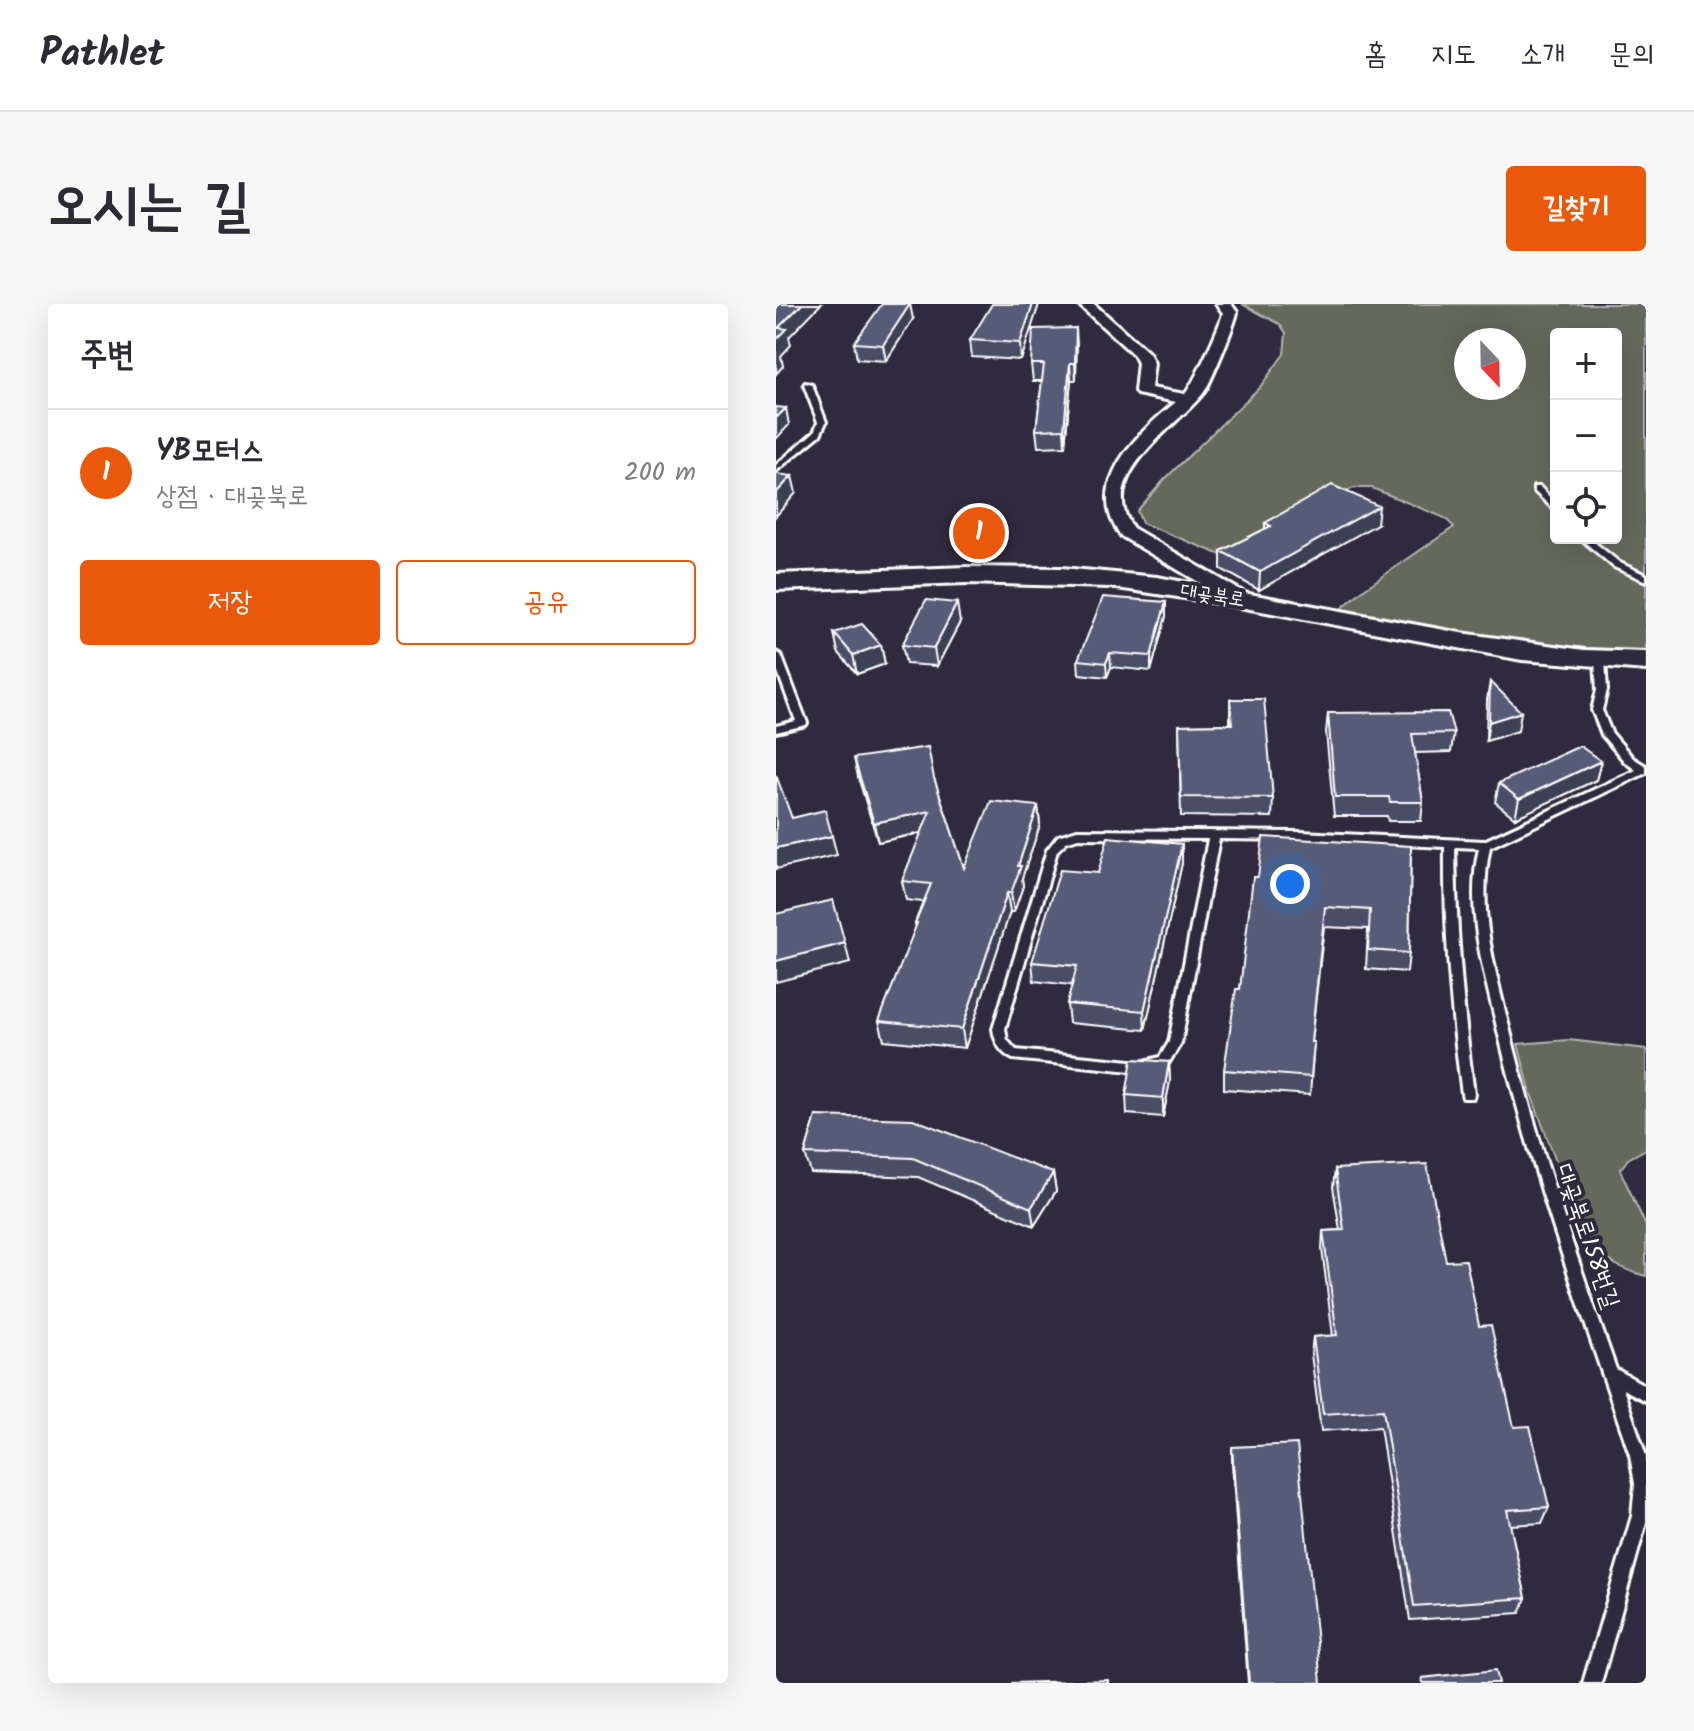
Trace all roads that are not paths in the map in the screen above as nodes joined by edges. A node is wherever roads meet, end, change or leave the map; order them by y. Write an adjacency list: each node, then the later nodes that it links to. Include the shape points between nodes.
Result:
1 (1085, 304): 4 (street, via 1141,353 1146,363 1143,391)
2 (1223, 304): 4 (street, via 1229,321 1201,386)
3 (808, 385): 5 (lane, via 822,422 817,433)
4 (1186, 399): 11 (street, via 1132,458 1117,486 1114,516 1134,537)
5 (776, 469)
6 (1537, 489): 7 (lane)
7 (1550, 503)
8 (1591, 544): 9 (lane, via 1617,565)
9 (1646, 578)
10 (776, 582): 11 (street, 대곶북로, via 1071,577)
11 (1236, 596): 13 (street, 대곶북로, via 1460,642)
12 (776, 655): 15 (lane, via 802,723)
13 (1600, 661): 14 (street, 대곶북로); 16 (lane, via 1597,710 1606,733 1629,760)
14 (1646, 661)
15 (776, 729)
16 (1645, 769): 19 (lane)
17 (1214, 837): 17 (lane, via 1077,834 1062,839 1052,850 999,1029 1001,1042 1013,1054 1141,1067 1164,1061 1175,1043); 18 (lane)
18 (1450, 843): 19 (lane); 20 (lane, via 1455,999)
19 (1485, 845): 21 (lane, 대곶북로158번길, via 1478,870 1478,906 1516,1084)
20 (1468, 1094)
21 (1611, 1374): 22 (lane); 23 (lane, 대곶북로158번길, via 1643,1484 1640,1516)
22 (1646, 1394)
23 (1592, 1683)

